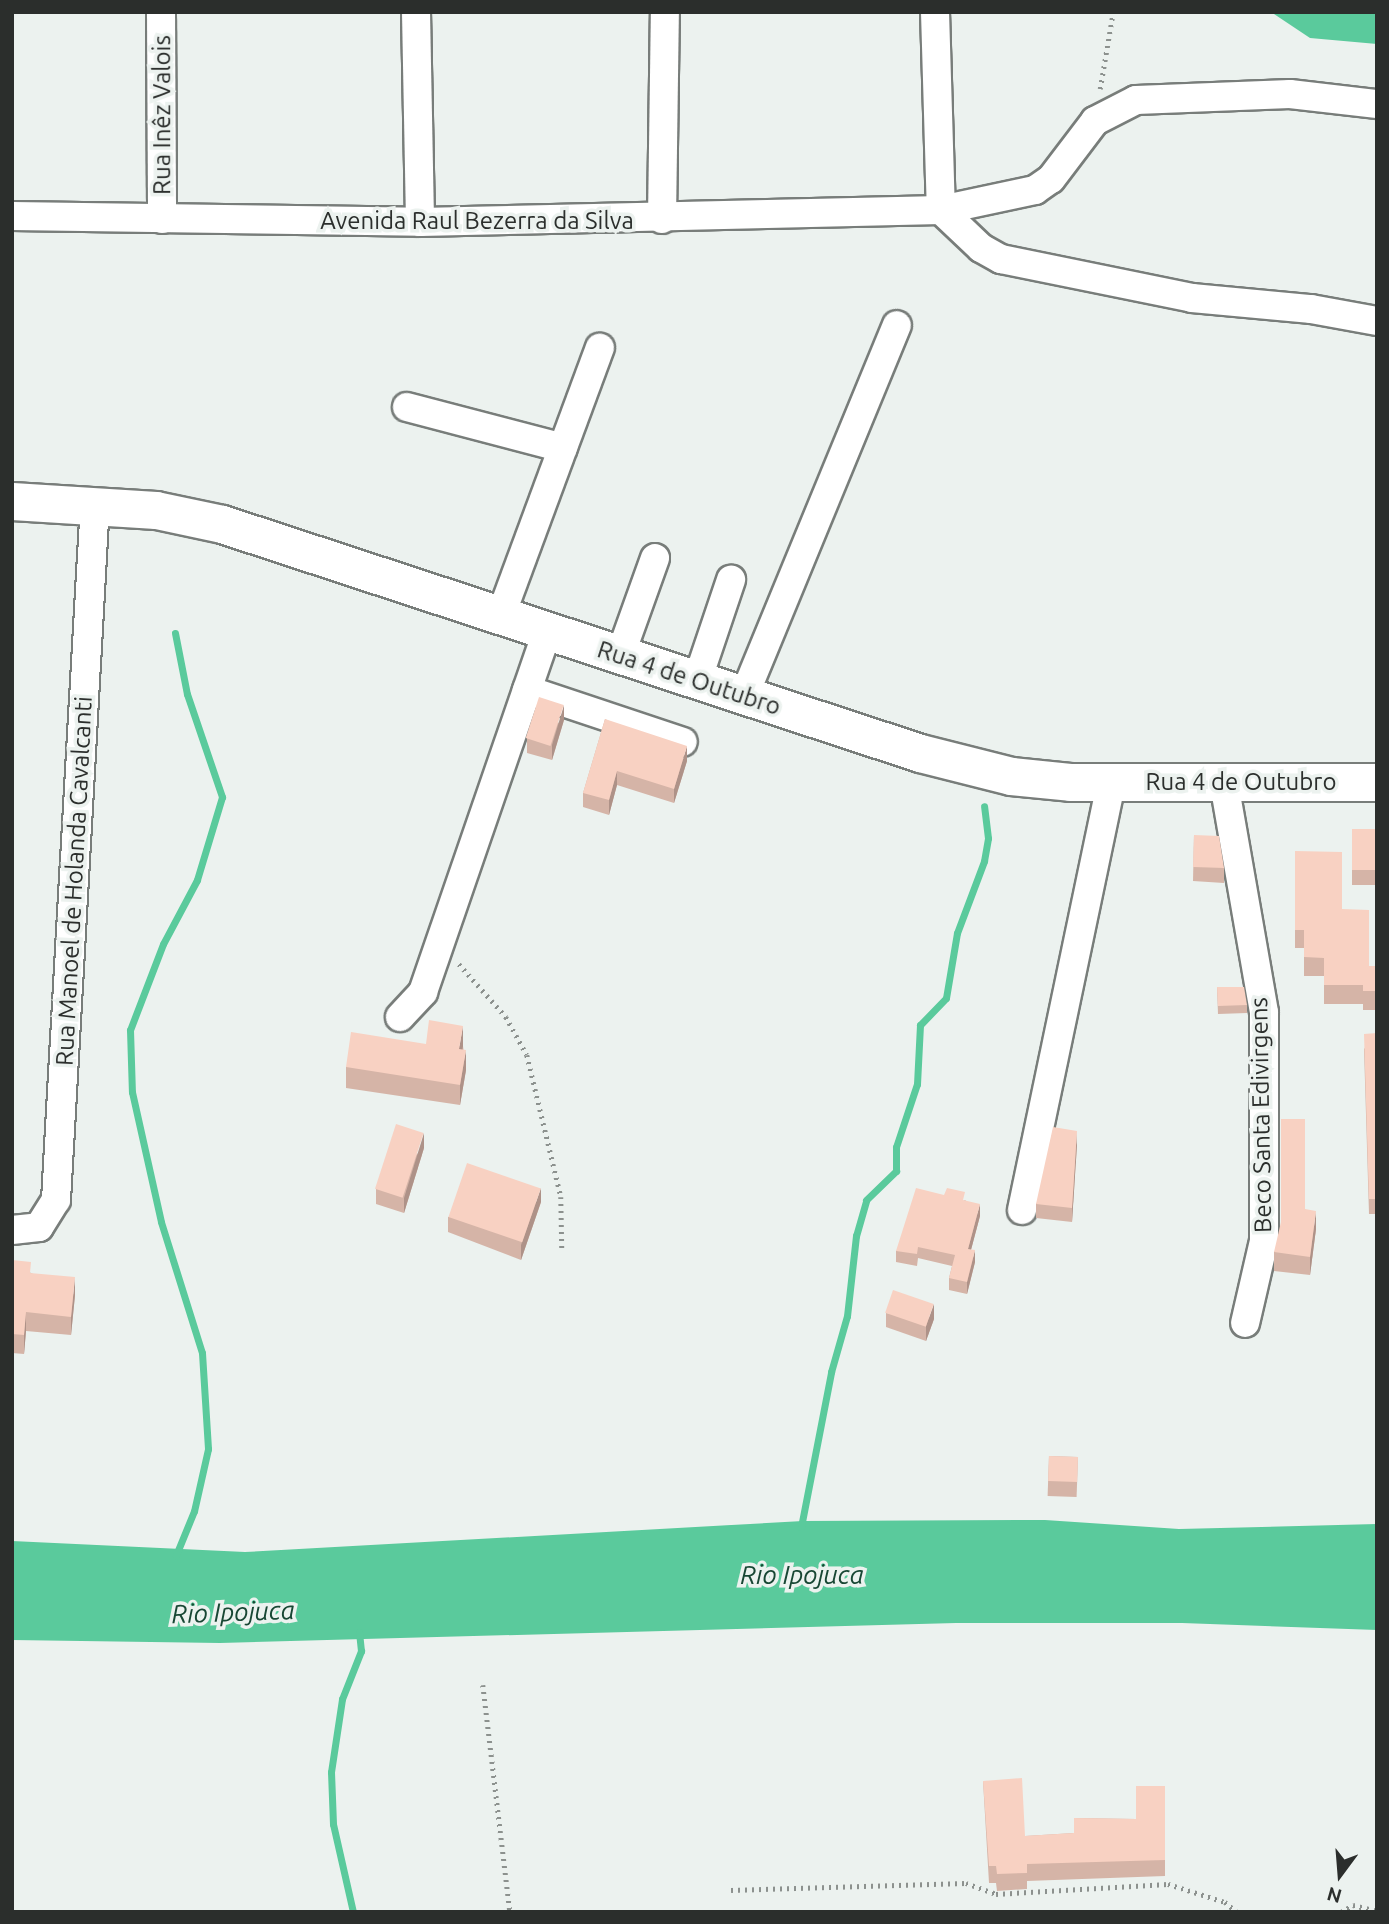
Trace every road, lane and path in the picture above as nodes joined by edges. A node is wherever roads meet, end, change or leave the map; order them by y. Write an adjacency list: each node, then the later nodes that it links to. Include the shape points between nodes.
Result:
1 (161, 12): 10 (street, Rua Inêz Valois)
2 (416, 12): 12 (street)
3 (665, 12): 11 (street)
4 (934, 12): 8 (street)
5 (1114, 12): 7 (path)
6 (1377, 104): 7 (street, via 1290,94 1186,95 1136,100)
7 (1095, 121): 8 (street, Avenida Raul Bezerra da Silva, via 1051,179 1035,190)
8 (941, 210): 11 (street, Avenida Raul Bezerra da Silva); 13 (street, via 981,248 1001,259 1192,298 1311,309)
9 (12, 216): 10 (street, Avenida Raul Bezerra da Silva)
10 (162, 219): 12 (street, Avenida Raul Bezerra da Silva)
11 (662, 219): 12 (street, Avenida Raul Bezerra da Silva)
12 (420, 222)
13 (1377, 321)
14 (897, 324): 27 (street)
15 (600, 348): 17 (street)
16 (407, 407): 17 (street)
17 (563, 448): 22 (street)
18 (12, 501): 19 (main road, Rua 4 de Outubro)
19 (95, 503): 22 (main road, Rua 4 de Outubro, via 222,524); 35 (street, Rua Manoel de Holanda Cavalcanti, via 56,1200 39,1227)
20 (655, 558): 24 (street)
21 (731, 580): 25 (street)
22 (501, 615): 23 (main road, Rua 4 de Outubro)
23 (547, 631): 24 (main road, Rua 4 de Outubro); 26 (street)
24 (620, 656): 25 (main road, Rua 4 de Outubro)
25 (697, 681): 27 (main road, Rua 4 de Outubro)
26 (527, 690): 28 (street); 32 (street)
27 (744, 696): 30 (main road, Rua 4 de Outubro, via 920,753 1011,776)
28 (683, 742)
29 (1377, 782): 31 (main road, Rua 4 de Outubro)
30 (1111, 783): 31 (main road, Rua 4 de Outubro); 34 (street)
31 (1224, 783): 37 (street, Beco Santa Edivirgens, via 1265,1013 1264,1241)
32 (440, 943): 33 (street, via 423,992); 36 (path, via 506,1017 527,1055 561,1198)
33 (400, 1017)
34 (1022, 1210)
35 (12, 1230)
36 (562, 1251)
37 (1245, 1323)
38 (482, 1685): 41 (path)
39 (731, 1890): 42 (path, via 966,1883 996,1894 1168,1884 1225,1902)
40 (1377, 1911): 43 (path, via 1353,1905)
41 (510, 1912)
42 (1237, 1912)
43 (1340, 1912)

